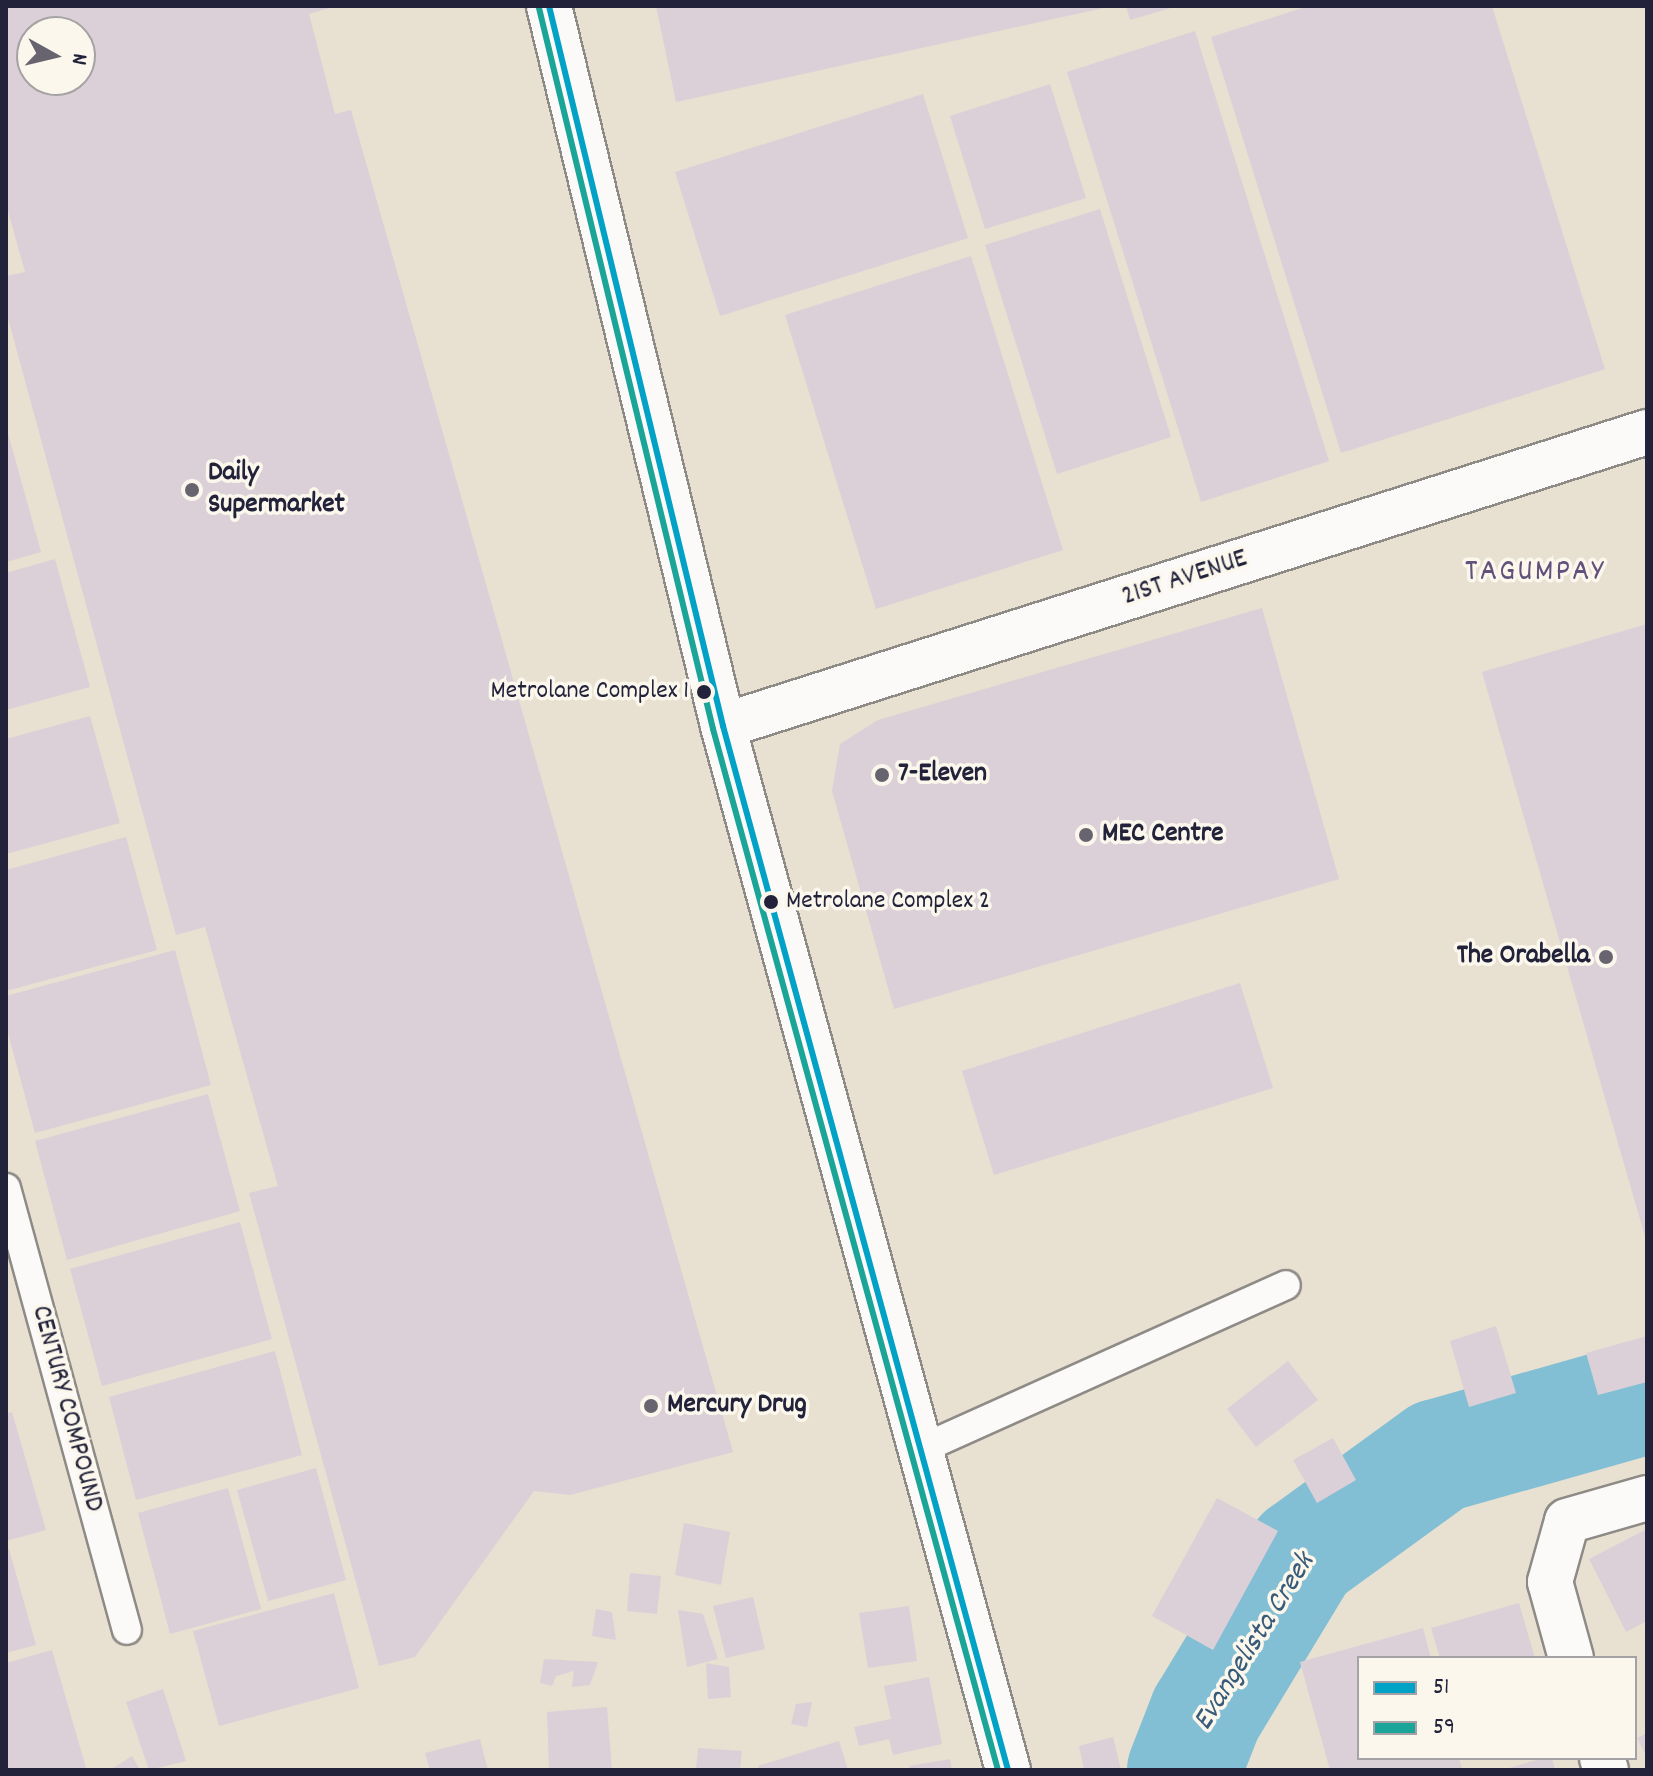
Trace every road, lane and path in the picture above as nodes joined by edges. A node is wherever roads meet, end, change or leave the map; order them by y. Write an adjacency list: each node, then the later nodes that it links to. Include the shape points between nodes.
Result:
1 (549, 6): 3 (main road)
2 (1647, 432): 3 (main road, 21ST AVENUE)
3 (723, 726): 6 (main road)
4 (6, 1188): 8 (lane, CENTURY COMPOUND)
5 (1286, 1285): 6 (lane)
6 (919, 1450): 10 (main road)
7 (1647, 1498): 9 (main road, via 1567,1521 1555,1547 1550,1582)
8 (127, 1630)
9 (1570, 1656)
10 (1008, 1770)

